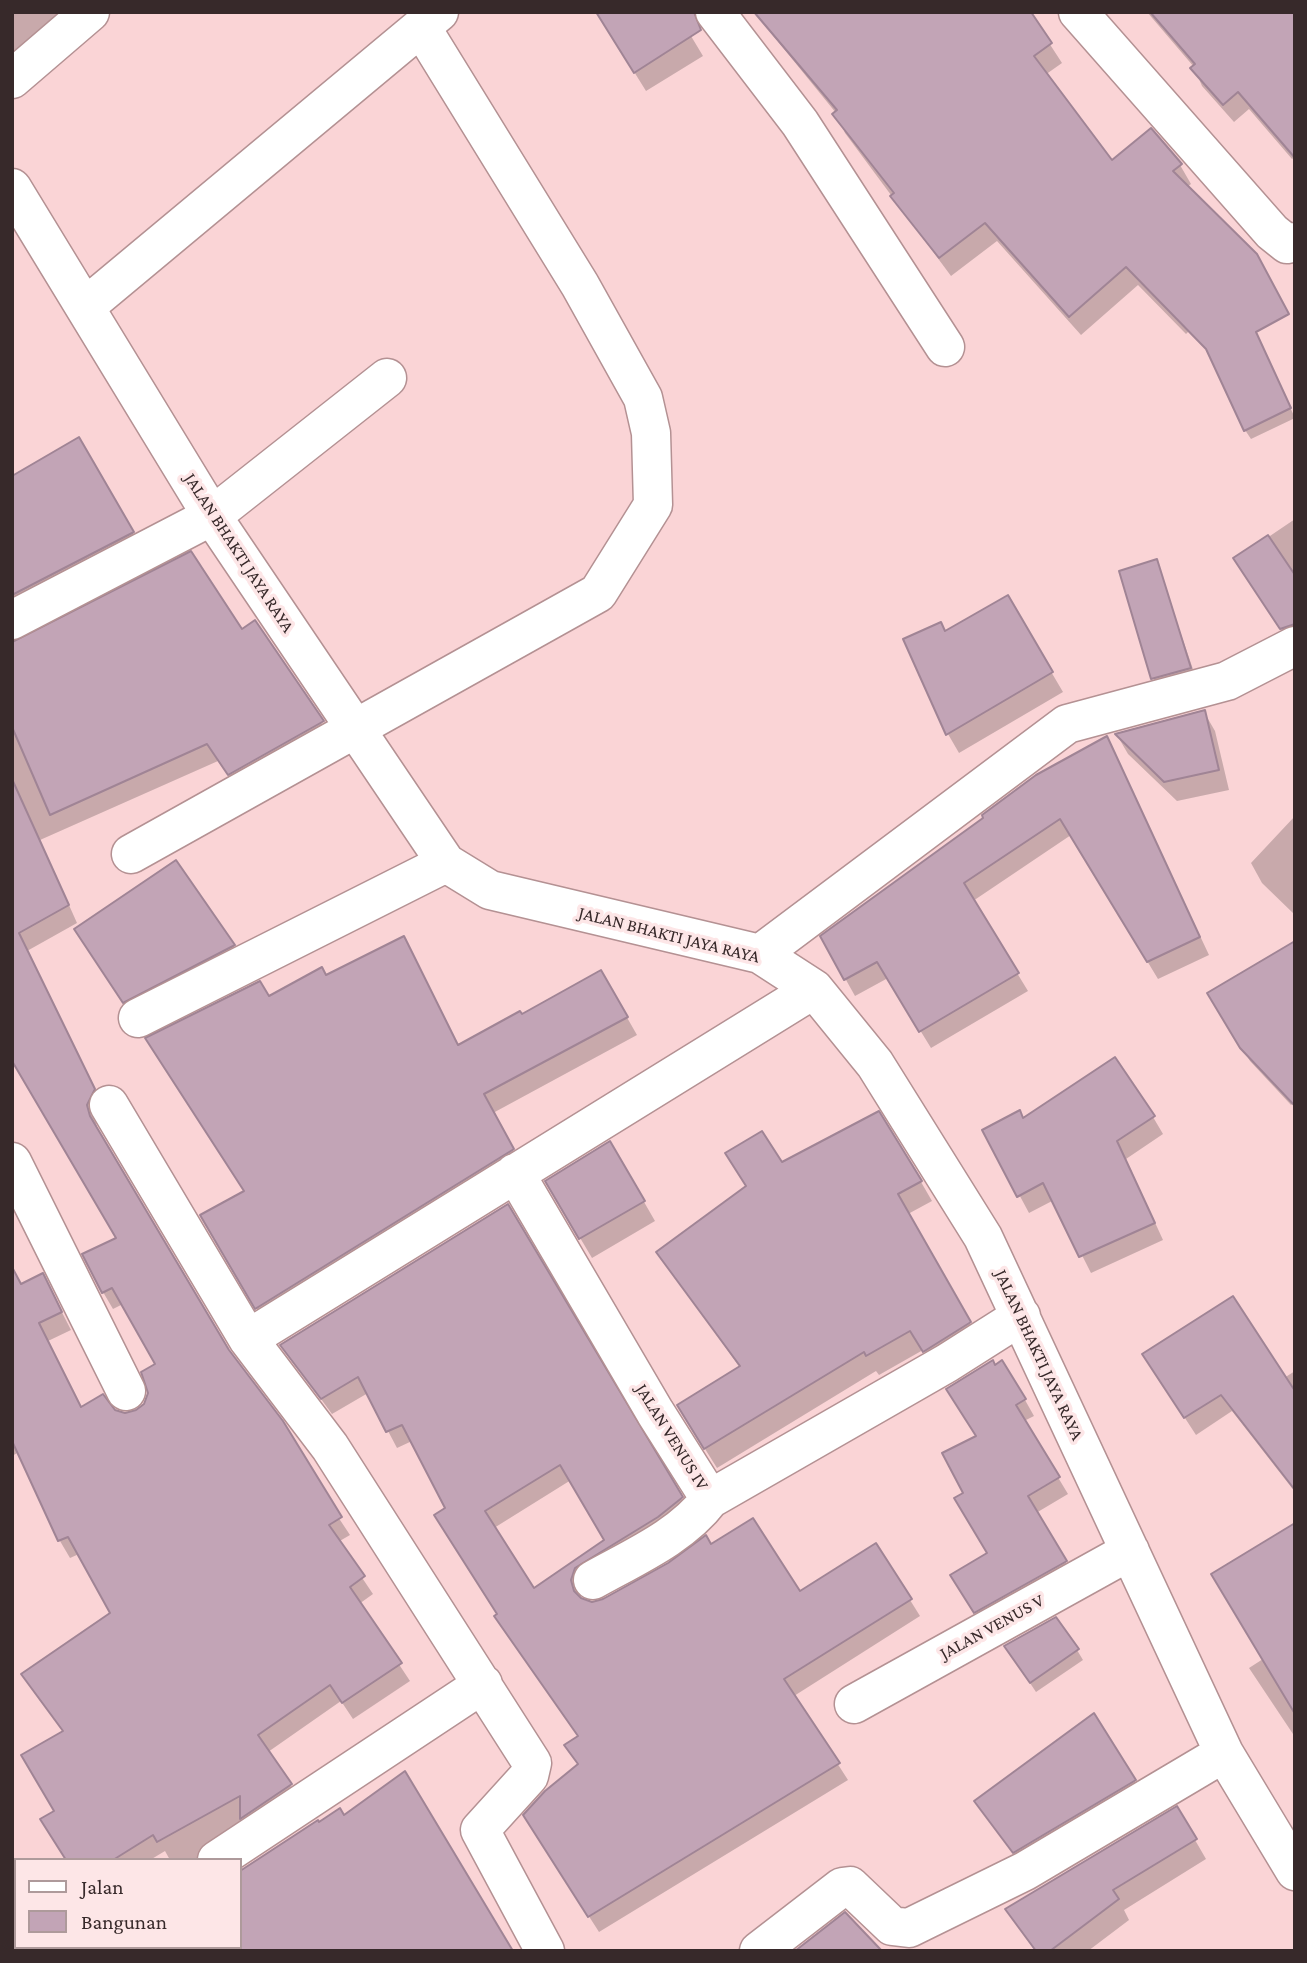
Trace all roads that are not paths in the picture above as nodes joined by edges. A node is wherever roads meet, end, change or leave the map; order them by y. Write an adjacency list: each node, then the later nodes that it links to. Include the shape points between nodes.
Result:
1 (90, 12): 5 (street)
2 (715, 12): 9 (street, via 800,122)
3 (1077, 12): 7 (street, via 1272,232 1287,244)
4 (430, 20): 8 (street); 14 (street, via 643,398 651,433 653,505 598,593)
5 (12, 79)
6 (12, 188): 8 (street, JALAN BHAKTI JAYA RAYA)
7 (1295, 242)
8 (85, 307): 11 (street, JALAN BHAKTI JAYA RAYA)
9 (946, 347)
10 (387, 378): 11 (street)
11 (212, 516): 12 (street); 14 (street, JALAN BHAKTI JAYA RAYA)
12 (12, 620)
13 (1295, 646): 17 (street, via 1227,681 1067,724)
14 (356, 728): 15 (street); 16 (street, JALAN BHAKTI JAYA RAYA)
15 (131, 854)
16 (446, 863): 17 (street, JALAN BHAKTI JAYA RAYA, via 490,890); 19 (street)
17 (760, 954): 18 (street, JALAN BHAKTI JAYA RAYA)
18 (814, 989): 22 (street); 23 (street, JALAN BHAKTI JAYA RAYA, via 875,1064 983,1237)
19 (138, 1018)
20 (109, 1105): 24 (street)
21 (12, 1162): 25 (street)
22 (516, 1173): 24 (street); 26 (street, JALAN VENUS IV)
23 (1021, 1316): 26 (street, JALAN VENUS IV); 27 (street, JALAN BHAKTI JAYA RAYA)
24 (248, 1339): 29 (street, via 330,1447)
25 (126, 1391)
26 (710, 1499): 28 (street, via 678,1532)
27 (1130, 1550): 30 (street, JALAN VENUS V); 31 (street, JALAN BHAKTI JAYA RAYA)
28 (593, 1580)
29 (483, 1684): 32 (street); 34 (street, via 532,1769 481,1834)
30 (854, 1704)
31 (1224, 1753): 33 (street, JALAN BHAKTI JAYA RAYA); 35 (street, via 1025,1871 909,1928 892,1926 858,1890 842,1887)
32 (220, 1858)
33 (1295, 1871)
34 (545, 1951)
35 (759, 1951)

